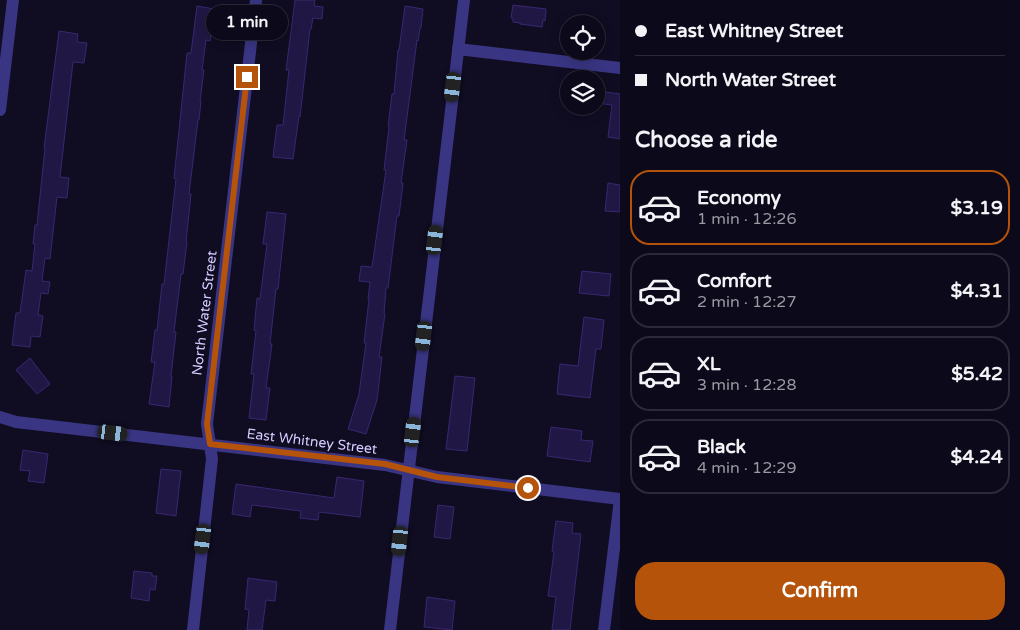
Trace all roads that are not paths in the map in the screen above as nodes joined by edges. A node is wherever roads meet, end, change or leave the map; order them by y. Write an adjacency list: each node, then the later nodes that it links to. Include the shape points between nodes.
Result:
1 (14, 0): 6 (street)
2 (256, 0): 8 (street, North Water Street, via 207,424)
3 (464, 0): 4 (street)
4 (458, 49): 5 (street); 9 (street)
5 (620, 68)
6 (0, 110)
7 (0, 417): 8 (street, East Whitney Street, via 16,422)
8 (210, 444): 9 (street, East Whitney Street, via 385,464); 11 (street, North Water Street, via 210,485)
9 (408, 470): 10 (street, East Whitney Street, via 437,477); 12 (street)
10 (620, 499): 13 (street)
11 (193, 630)
12 (390, 630)
13 (604, 630)

